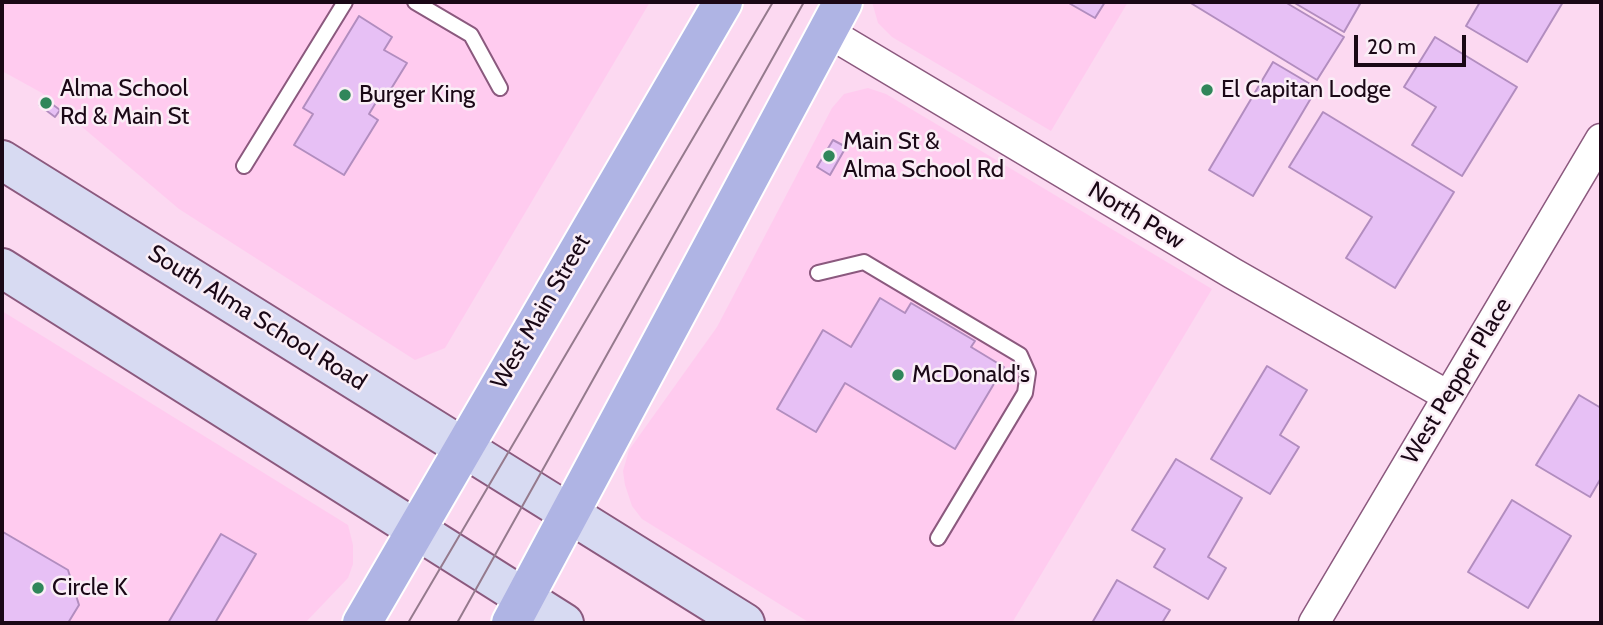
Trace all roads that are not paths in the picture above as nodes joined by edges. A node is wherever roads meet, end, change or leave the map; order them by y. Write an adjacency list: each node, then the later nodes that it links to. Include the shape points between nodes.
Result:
1 (345, 2): 8 (lane)
2 (415, 2): 5 (lane, via 471,36)
3 (723, 2): 12 (main road, West Main Street)
4 (835, 16): 11 (street, North Pew, via 1232,273); 13 (main road)
5 (500, 88)
6 (1601, 139): 11 (street, West Pepper Place)
7 (2, 160): 12 (main road, South Alma School Road)
8 (244, 166)
9 (2, 268): 14 (main road)
10 (818, 273): 15 (lane, via 864,262 1020,355 1028,373 1025,393)
11 (1448, 396): 20 (street, West Pepper Place)
12 (463, 446): 13 (main road, South Alma School Road); 14 (main road, West Main Street)
13 (569, 512): 16 (main road); 19 (main road, South Alma School Road)
14 (414, 530): 16 (main road, via 469,563); 17 (main road, West Main Street)
15 (938, 538)
16 (517, 611): 18 (main road)
17 (362, 623)
18 (564, 623)
19 (745, 623)
20 (1314, 623)

